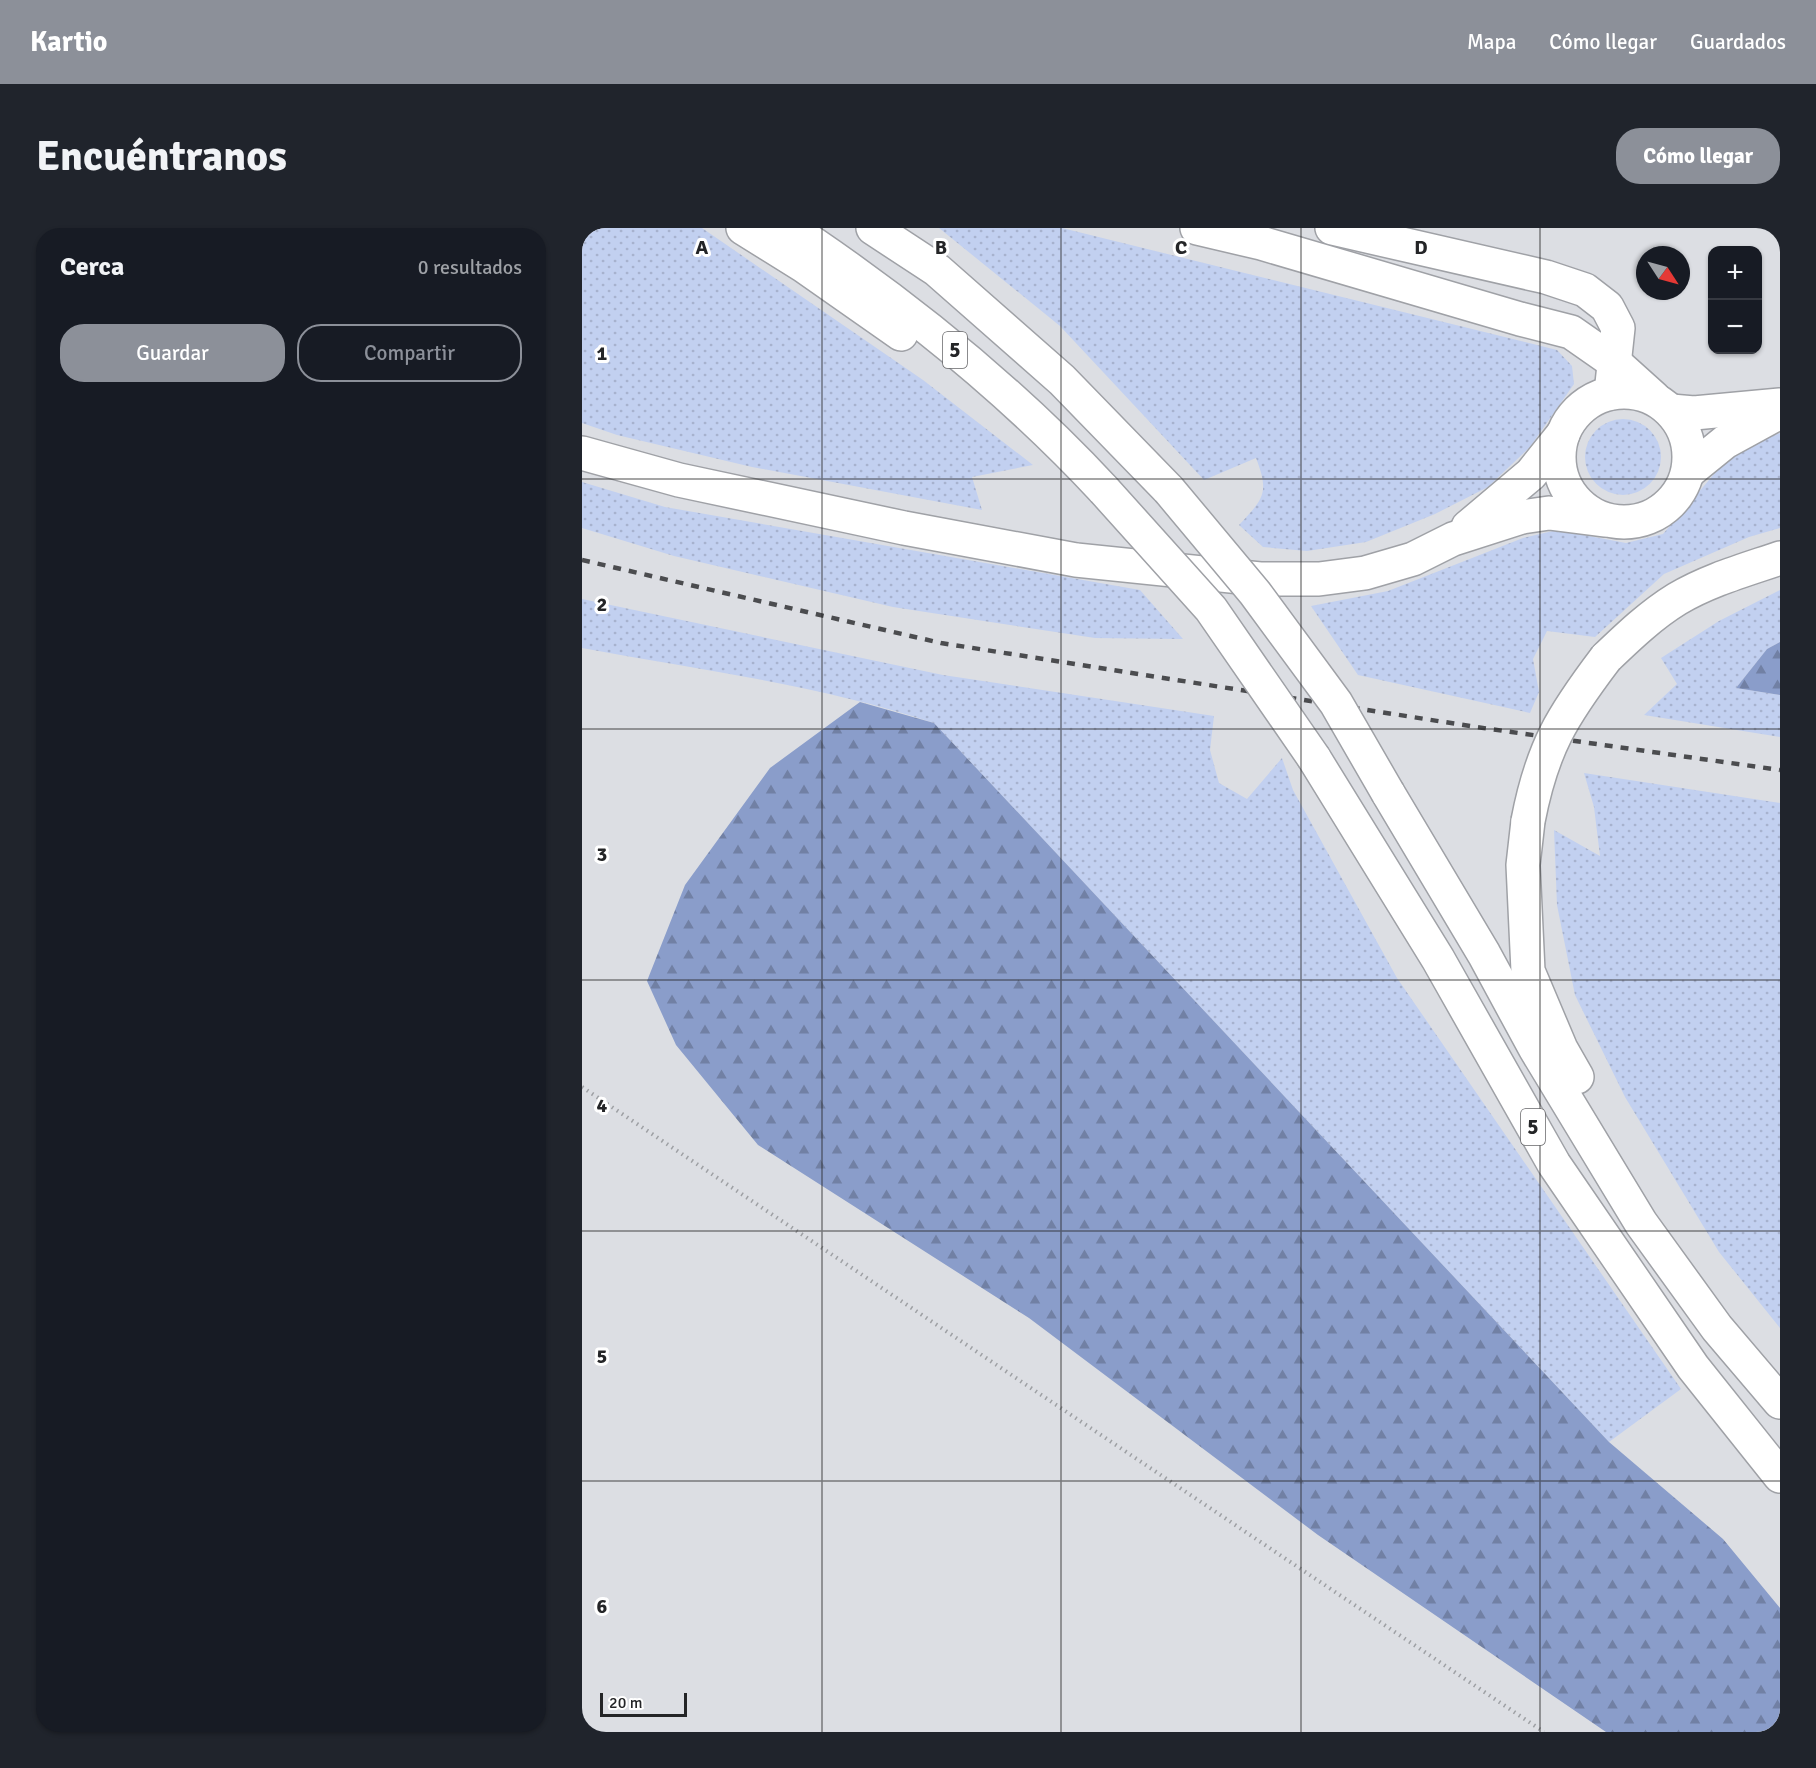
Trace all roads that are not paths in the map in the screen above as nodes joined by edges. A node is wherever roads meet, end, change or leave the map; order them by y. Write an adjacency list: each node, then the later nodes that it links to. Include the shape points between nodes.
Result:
1 (743, 228): 12 (main road, via 887,323)
2 (790, 228): 12 (main road, 5, via 862,276 950,345 1041,423)
3 (873, 228): 18 (main road, 5, bridge, via 937,270 1062,380 1169,490 1255,593 1336,703 1641,1223 1717,1328)
4 (1197, 228): 6 (main road, via 1571,332)
5 (1332, 228): 6 (main road, via 1546,277 1585,290 1606,307 1618,328)
6 (1612, 377): 7 (main road); 10 (main road, via 1574,416)
7 (1662, 405): 8 (main road, via 1694,413); 13 (main road, via 1684,429 1690,450)
8 (1780, 405)
9 (1780, 412): 13 (main road, via 1725,442)
10 (1563, 434): 14 (main road, via 1558,456 1570,495 1585,510); 15 (main road, via 1531,474)
11 (591, 452): 15 (main road, via 679,480 904,528 1076,560 1260,579 1319,579 1365,573 1413,559)
12 (1077, 461): 19 (main road, 5, bridge, via 1210,609 1314,758 1438,959 1554,1164 1694,1366)
13 (1688, 472): 14 (main road, via 1680,492 1647,519 1625,523)
14 (1605, 520): 15 (main road, via 1549,513 1521,517)
15 (1453, 540)
16 (1780, 558): 17 (main road, bridge, via 1726,576 1677,599 1641,625 1606,658 1575,699 1550,742 1536,781 1522,865 1528,971 1561,1049 1638,1179)
17 (1780, 1383)
18 (1780, 1402)
19 (1780, 1476)

